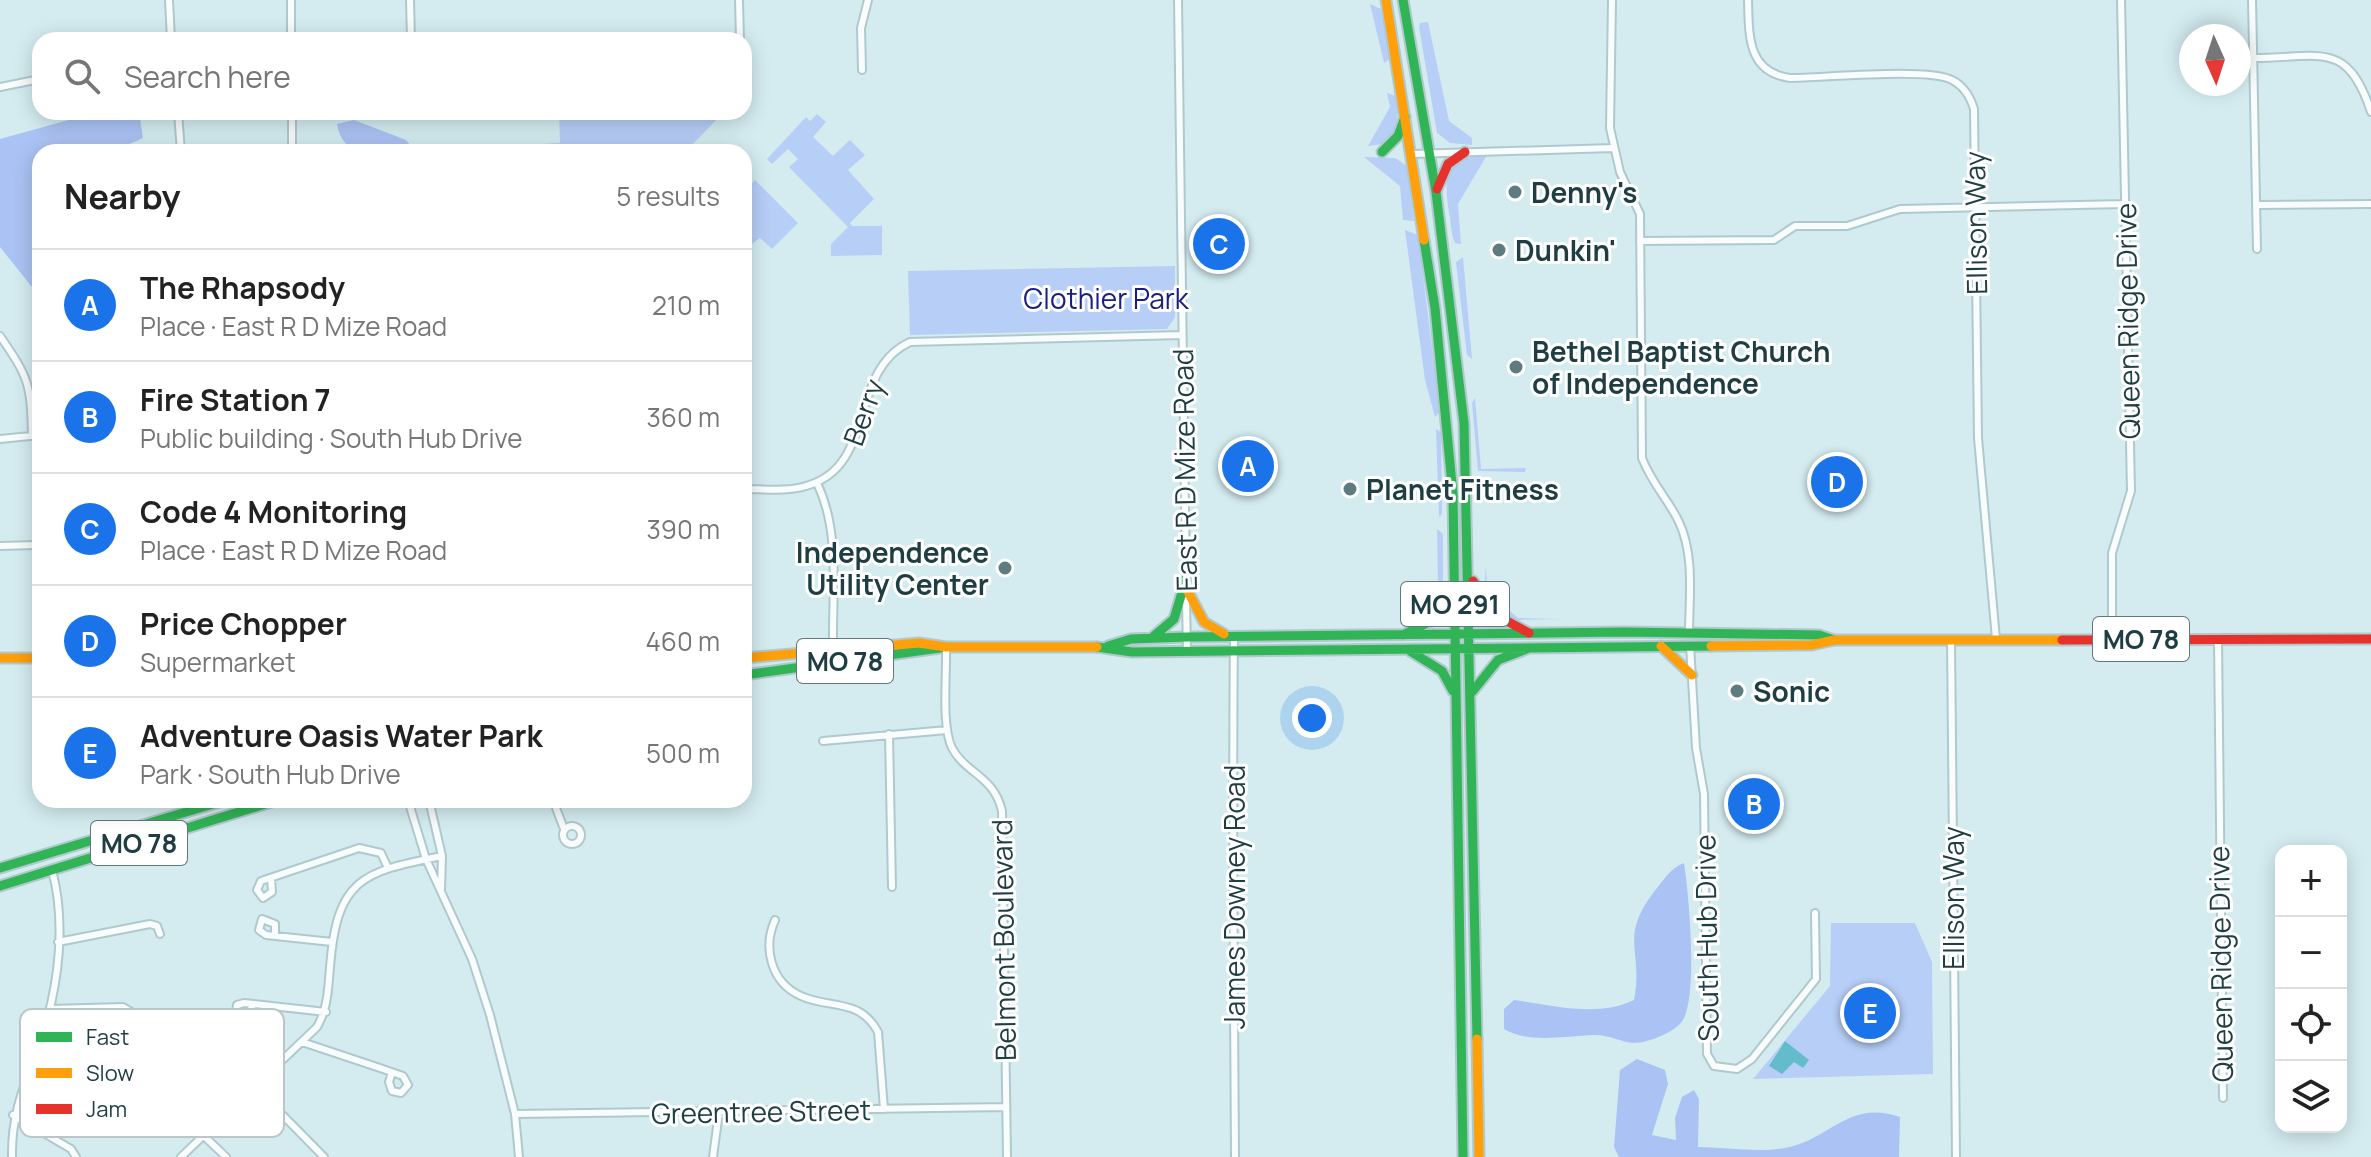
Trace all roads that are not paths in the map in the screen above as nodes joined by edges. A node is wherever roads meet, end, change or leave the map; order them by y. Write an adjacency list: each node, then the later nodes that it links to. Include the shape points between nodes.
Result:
1 (169, 0): 13 (street)
2 (291, 0): 14 (street)
3 (410, 0): 15 (street)
4 (739, 0): 16 (street)
5 (868, 0): 18 (street, via 861,28)
6 (1178, 0): 39 (street, East R D Mize Road)
7 (1386, 0): 22 (main road, MO 291)
8 (1403, 0): 30 (main road, MO 291)
9 (1612, 0): 27 (street)
10 (1748, 0): 35 (street, Ellison Way, via 1750,47 1756,60 1779,77 1937,75 1963,87 1974,109)
11 (2121, 0): 33 (street, Queen Ridge Drive)
12 (2252, 0): 17 (street)
13 (171, 32)
14 (291, 32)
15 (411, 32)
16 (740, 32)
17 (2254, 58): 21 (street, via 2336,58 2351,69); 36 (street)
18 (862, 70)
19 (32, 81): 20 (street)
20 (0, 87)
21 (2371, 112)
22 (1406, 114): 28 (main road, via 1398,136); 31 (main road, MO 291)
23 (179, 120): 25 (street)
24 (292, 120): 26 (street)
25 (180, 144)
26 (292, 144)
27 (1613, 148): 29 (street); 37 (street, South Hub Drive, via 1636,199)
28 (1382, 152)
29 (1465, 152): 30 (street); 32 (main road, via 1448,164)
30 (1430, 153): 31 (street); 32 (main road, MO 291)
31 (1412, 154): 50 (main road, MO 291, via 1446,400)
32 (1436, 192): 48 (main road, MO 291, via 1464,423)
33 (2124, 204): 35 (street); 61 (street, Queen Ridge Drive, via 2131,491 2112,553)
34 (2371, 204): 36 (street)
35 (1974, 205): 37 (street, via 1900,209 1847,226 1795,226 1774,240); 60 (street, Ellison Way, via 1978,438)
36 (2258, 205): 38 (street)
37 (1640, 241): 55 (street, South Hub Drive, via 1642,458 1688,547)
38 (2257, 249)
39 (1182, 335): 44 (street, Berry, via 921,339 897,348 873,378 849,454); 49 (street, East R D Mize Road)
40 (0, 336): 41 (street, via 27,374)
41 (32, 391)
42 (32, 436): 43 (street)
43 (0, 439)
44 (817, 483): 45 (street); 69 (street, via 829,509 832,538)
45 (752, 489)
46 (32, 545): 47 (street)
47 (0, 546)
48 (1469, 567): 51 (main road, via 1486,609); 53 (main road, MO 291)
49 (1186, 582): 56 (street, East R D Mize Road); 57 (main road, via 1199,618 1207,627); 59 (main road, via 1180,612)
50 (1455, 589): 52 (main road, MO 291); 54 (main road, via 1435,619)
51 (1529, 633): 53 (main road, MO 78); 55 (main road, MO 78)
52 (1455, 634): 53 (main road, MO 78); 54 (main road, MO 78); 71 (main road, MO 291)
53 (1470, 634): 72 (main road, MO 291)
54 (1403, 635): 57 (main road, MO 78)
55 (1689, 635): 63 (main road, MO 78, via 1819,635); 66 (street, South Hub Drive)
56 (1186, 637): 57 (main road, MO 78); 59 (main road, MO 78); 73 (street, East R D Mize Road)
57 (1234, 637): 75 (street, James Downey Road)
58 (2218, 638): 61 (main road, MO 78); 62 (main road, MO 78); 115 (street, Queen Ridge Drive)
59 (1149, 639): 68 (main road, MO 78)
60 (1996, 639): 61 (main road, MO 78); 64 (main road, MO 78)
61 (2112, 639)
62 (2371, 639)
63 (1834, 640): 64 (main road, MO 78); 66 (main road, MO 78, via 1812,645)
64 (1951, 640): 137 (street, Ellison Way)
65 (1661, 646): 66 (main road, MO 78); 70 (main road, MO 78); 80 (main road)
66 (1690, 646): 80 (street, South Hub Drive)
67 (946, 647): 68 (main road, MO 78); 69 (main road, MO 78, via 919,643); 79 (main road, MO 78); 83 (street)
68 (1106, 647): 73 (main road, MO 78)
69 (833, 648): 76 (main road, MO 78)
70 (1529, 648): 72 (main road, MO 78); 81 (main road, via 1498,660)
71 (1455, 649): 72 (main road, MO 78); 74 (main road, MO 78); 82 (main road, MO 291)
72 (1471, 649): 81 (main road, MO 291)
73 (1187, 651): 75 (main road, MO 78)
74 (1410, 651): 75 (main road, MO 78); 82 (main road, via 1442,671)
75 (1234, 652): 134 (street, James Downey Road)
76 (752, 657)
77 (0, 658): 78 (main road)
78 (32, 658)
79 (752, 674)
80 (1692, 675): 101 (street, South Hub Drive, via 1704,794 1707,1054 1714,1066 1737,1069 1752,1059 1816,979)
81 (1472, 692): 136 (main road, MO 291)
82 (1456, 699): 135 (main road, MO 291)
83 (947, 730): 84 (street); 116 (street, Belmont Boulevard, via 951,746 992,786 1002,811)
84 (889, 734): 85 (street); 99 (street)
85 (823, 741)
86 (199, 808): 94 (main road, MO 78)
87 (252, 808): 96 (main road, MO 78)
88 (410, 808): 93 (street)
89 (431, 808): 92 (street)
90 (556, 808): 91 (street)
91 (564, 829)
92 (442, 856): 93 (street); 100 (street)
93 (426, 859): 95 (street); 100 (street)
94 (0, 868)
95 (388, 868): 97 (street, via 381,853 359,848); 106 (street, via 349,891)
96 (52, 870): 98 (main road, MO 78); 105 (street, via 60,907)
97 (271, 878)
98 (0, 886)
99 (892, 887)
100 (441, 890): 119 (street, via 472,959)
101 (1815, 913)
102 (775, 920): 117 (street, via 768,951 785,983 800,996 856,1009 874,1025)
103 (160, 934): 105 (street, via 150,924)
104 (275, 936): 106 (street)
105 (58, 942): 108 (street)
106 (332, 942): 110 (street)
107 (253, 1004): 110 (street)
108 (50, 1009): 109 (street)
109 (126, 1009)
110 (326, 1012): 111 (street)
111 (302, 1042): 112 (street); 113 (street)
112 (284, 1060)
113 (392, 1072)
114 (20, 1095): 120 (street)
115 (2223, 1098)
116 (1006, 1107): 117 (street, Greentree Street); 133 (street, Belmont Boulevard)
117 (884, 1109): 118 (street, Greentree Street)
118 (719, 1112): 119 (street, Greentree Street); 132 (street)
119 (515, 1114): 131 (street)
120 (13, 1115): 122 (street); 126 (street)
121 (284, 1116): 130 (street)
122 (20, 1119)
123 (51, 1137): 127 (street)
124 (203, 1137): 128 (street)
125 (205, 1137): 129 (street)
126 (12, 1157)
127 (76, 1157)
128 (181, 1157)
129 (226, 1157)
130 (324, 1157)
131 (519, 1157)
132 (713, 1157)
133 (1007, 1157)
134 (1235, 1157)
135 (1463, 1157)
136 (1479, 1157)
137 (1956, 1157)

